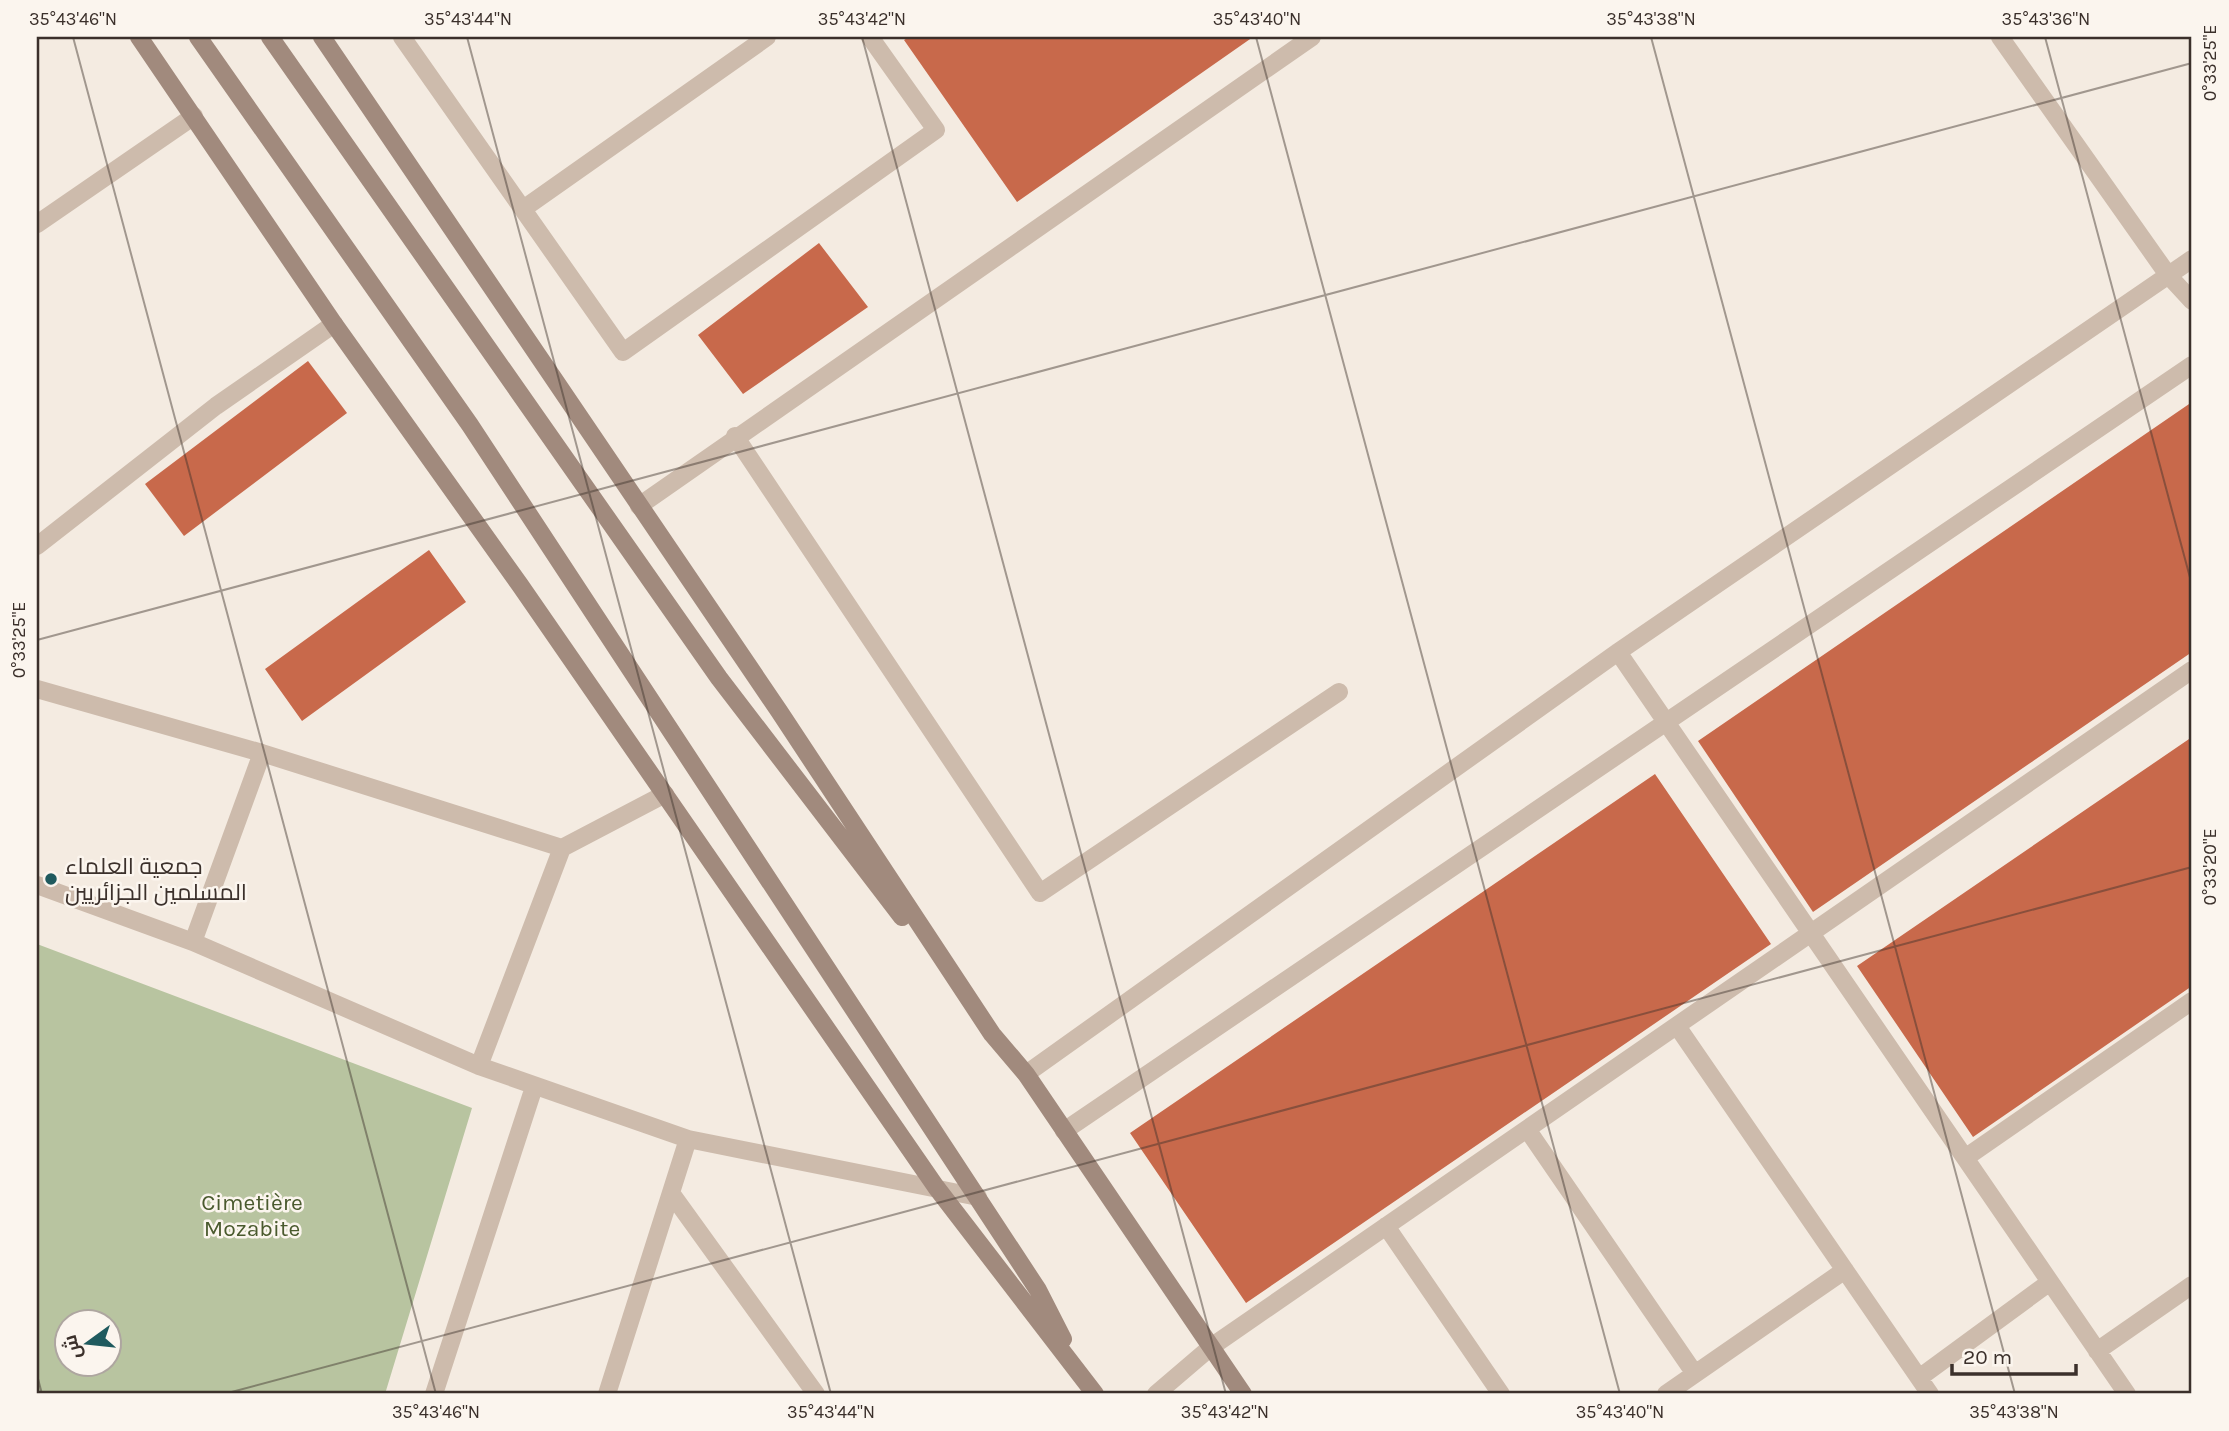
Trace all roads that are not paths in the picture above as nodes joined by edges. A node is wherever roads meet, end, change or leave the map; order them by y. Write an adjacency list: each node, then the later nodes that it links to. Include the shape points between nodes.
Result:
1 (139, 37): 10 (main road)
2 (198, 37): 44 (main road, via 470,425)
3 (270, 37): 34 (main road, via 719,678)
4 (321, 37): 19 (main road)
5 (402, 37): 11 (street)
6 (767, 37): 11 (street)
7 (870, 37): 11 (street, via 936,130 622,352)
8 (1312, 37): 18 (street)
9 (2000, 37): 14 (street)
10 (194, 116): 12 (street); 16 (main road)
11 (523, 209)
12 (37, 224)
13 (2192, 259): 14 (street)
14 (2168, 275): 15 (street); 21 (street)
15 (2192, 301)
16 (334, 324): 20 (street, via 216,406); 27 (main road)
17 (2192, 365): 25 (street)
18 (735, 436): 19 (street); 24 (street, via 1040,893)
19 (639, 506): 34 (main road)
20 (37, 546)
21 (1618, 652): 25 (street); 36 (street)
22 (2192, 670): 30 (street)
23 (37, 689): 26 (street)
24 (1339, 692)
25 (1667, 723): 30 (street); 39 (street)
26 (262, 753): 28 (street); 31 (street)
27 (665, 794): 28 (street); 42 (main road)
28 (562, 848): 35 (street)
29 (37, 885): 31 (street)
30 (1811, 933): 33 (street); 41 (street)
31 (193, 942): 35 (street)
32 (2192, 1000): 41 (street)
33 (1677, 1026): 38 (street); 46 (street)
34 (992, 1034): 36 (main road)
35 (480, 1066): 37 (street)
36 (1026, 1074): 39 (main road)
37 (534, 1087): 40 (street); 54 (street)
38 (1527, 1129): 45 (street); 51 (street)
39 (1064, 1131): 49 (main road)
40 (688, 1139): 42 (street); 43 (street)
41 (1965, 1158): 47 (street)
42 (936, 1187): 44 (street); 52 (main road)
43 (671, 1193): 55 (street); 56 (street)
44 (978, 1197): 52 (main road, via 1038,1290)
45 (1386, 1226): 49 (street); 60 (street)
46 (1845, 1270): 51 (street); 53 (street)
47 (2050, 1282): 50 (street); 53 (street)
48 (2192, 1285): 50 (street)
49 (1211, 1347): 58 (street); 59 (main road)
50 (2097, 1351): 63 (street)
51 (1695, 1374): 61 (street)
52 (1083, 1378): 57 (main road)
53 (1919, 1378): 62 (street)
54 (434, 1394)
55 (607, 1394)
56 (816, 1394)
57 (1095, 1394)
58 (1156, 1394)
59 (1243, 1394)
60 (1501, 1394)
61 (1666, 1394)
62 (1930, 1394)
63 (2127, 1394)

